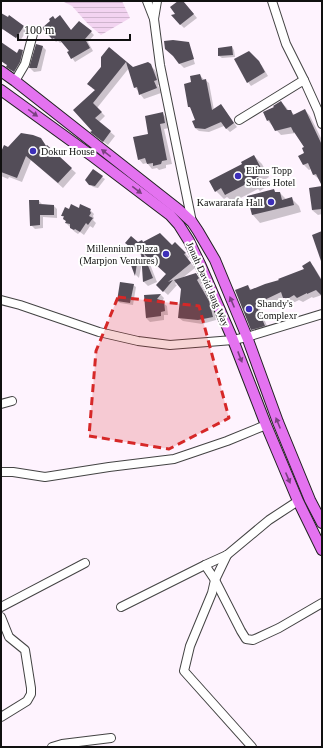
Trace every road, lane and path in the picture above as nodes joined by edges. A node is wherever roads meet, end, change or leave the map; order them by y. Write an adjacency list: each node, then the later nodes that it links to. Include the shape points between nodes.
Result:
1 (147, 1): 4 (street)
2 (157, 1): 4 (street)
3 (272, 1): 7 (street, via 286,44)
4 (154, 19): 13 (street, via 160,65)
5 (33, 34): 8 (street, via 25,64)
6 (1, 71): 8 (main road)
7 (304, 80): 10 (street); 11 (street)
8 (15, 81): 13 (main road, one-way to 8)
9 (1, 90): 17 (main road, Jonah David Jang Way, one-way to 17, via 170,215 189,241)
10 (320, 109): 12 (street)
11 (239, 120)
12 (322, 124)
13 (192, 222): 16 (main road, one-way to 13, via 215,260)
14 (1, 300): 17 (street, via 98,332 138,341 170,345)
15 (322, 314): 16 (street)
16 (247, 337): 17 (street); 23 (main road, one-way to 16, via 278,422)
17 (233, 340): 20 (main road, Jonah David Jang Way, one-way to 20)
18 (12, 401): 19 (street)
19 (1, 404)
20 (266, 425): 21 (street, via 174,459 109,466 46,477); 22 (main road, Jonah David Jang Way, one-way to 22)
21 (1, 472)
22 (298, 501): 24 (main road, Jonah David Jang Way); 25 (street, via 269,520)
23 (322, 523)
24 (322, 550)
25 (227, 555): 27 (street); 28 (street)
26 (85, 563): 30 (street)
27 (205, 565): 28 (street); 31 (street)
28 (215, 580): 29 (street, via 246,639 253,640 279,628); 36 (street, via 190,646 184,671)
29 (322, 603)
30 (1, 606)
31 (121, 607)
32 (1, 617): 33 (street, via 9,637 25,650 31,694 27,701)
33 (1, 717)
34 (111, 738): 35 (street)
35 (52, 747)
36 (252, 747)

